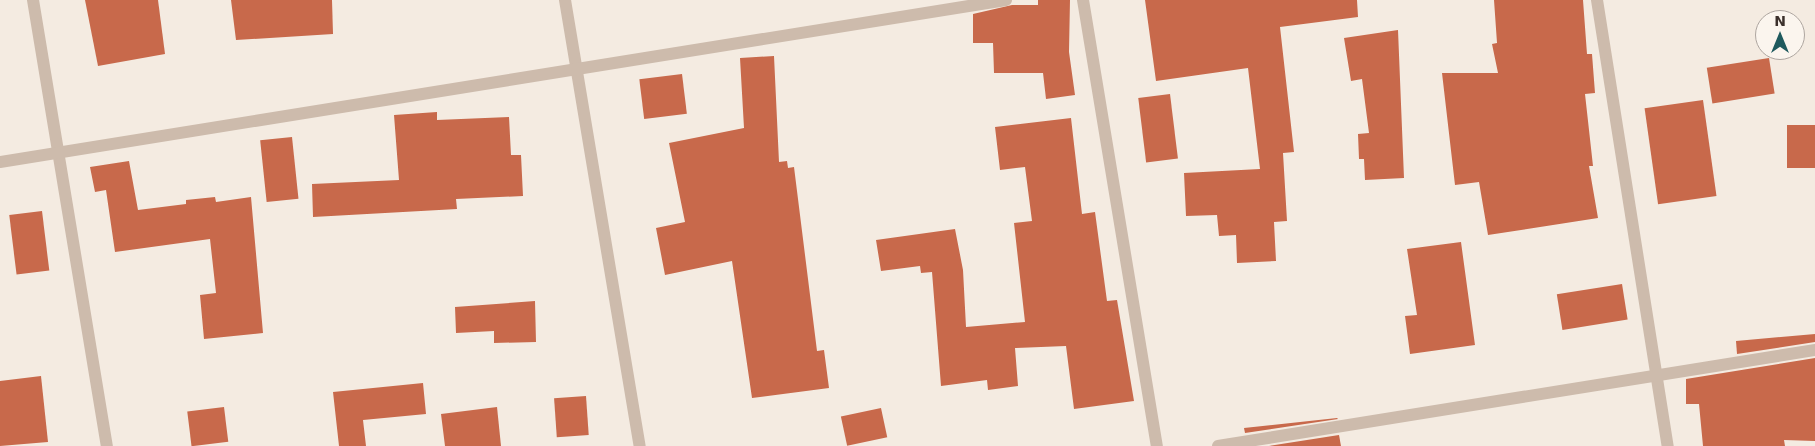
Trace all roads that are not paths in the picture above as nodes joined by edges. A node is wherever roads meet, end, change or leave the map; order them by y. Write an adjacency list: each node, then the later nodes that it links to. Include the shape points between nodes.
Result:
1 (34, 0): 7 (street)
2 (565, 0): 6 (street)
3 (1006, 0): 6 (street)
4 (1083, 0): 13 (street)
5 (1598, 0): 10 (street)
6 (577, 69): 7 (street); 12 (street)
7 (59, 153): 8 (street); 11 (street)
8 (0, 162)
9 (1815, 350): 10 (street)
10 (1657, 375): 14 (street); 15 (street)
11 (107, 446)
12 (640, 446)
13 (1157, 446)
14 (1218, 446)
15 (1668, 446)

